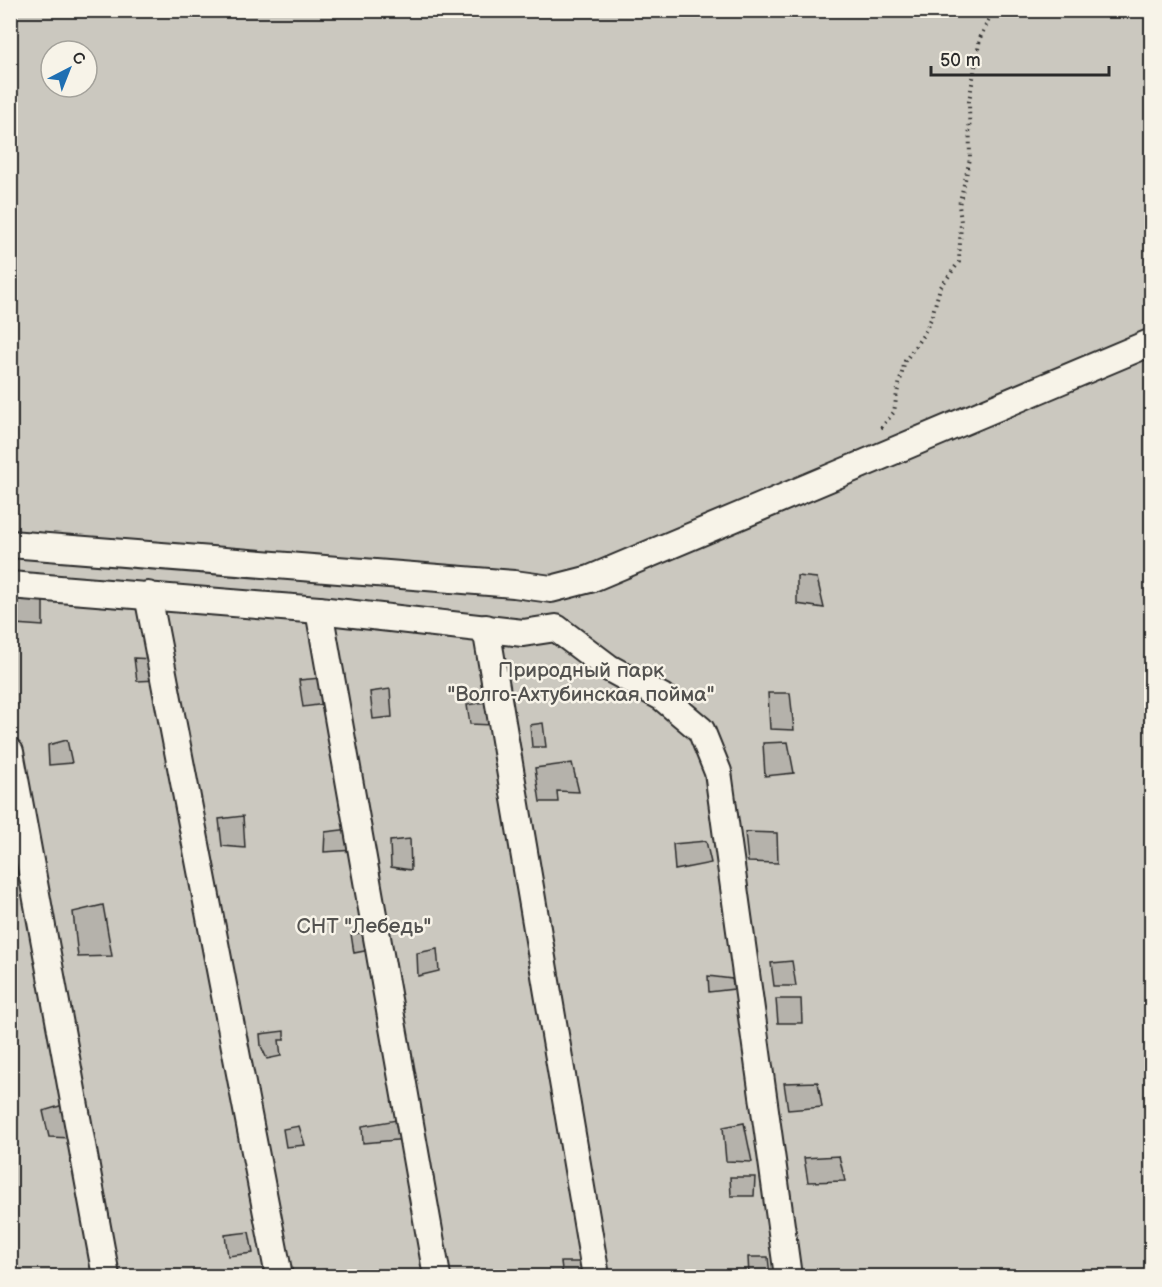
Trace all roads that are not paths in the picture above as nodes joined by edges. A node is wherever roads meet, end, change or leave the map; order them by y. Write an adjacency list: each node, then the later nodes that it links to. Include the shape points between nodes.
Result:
1 (1152, 342): 4 (street, via 590,579)
2 (10, 544): 4 (street)
3 (10, 585): 5 (street)
4 (551, 589): 8 (street)
5 (148, 595): 6 (street); 11 (street)
6 (319, 610): 7 (street); 12 (street)
7 (486, 628): 8 (street, via 523,633); 13 (street)
8 (556, 628): 14 (street, via 609,668 662,697 701,730 718,772)
9 (10, 752): 10 (street)
10 (106, 1276)
11 (279, 1276)
12 (437, 1276)
13 (596, 1276)
14 (788, 1276)

